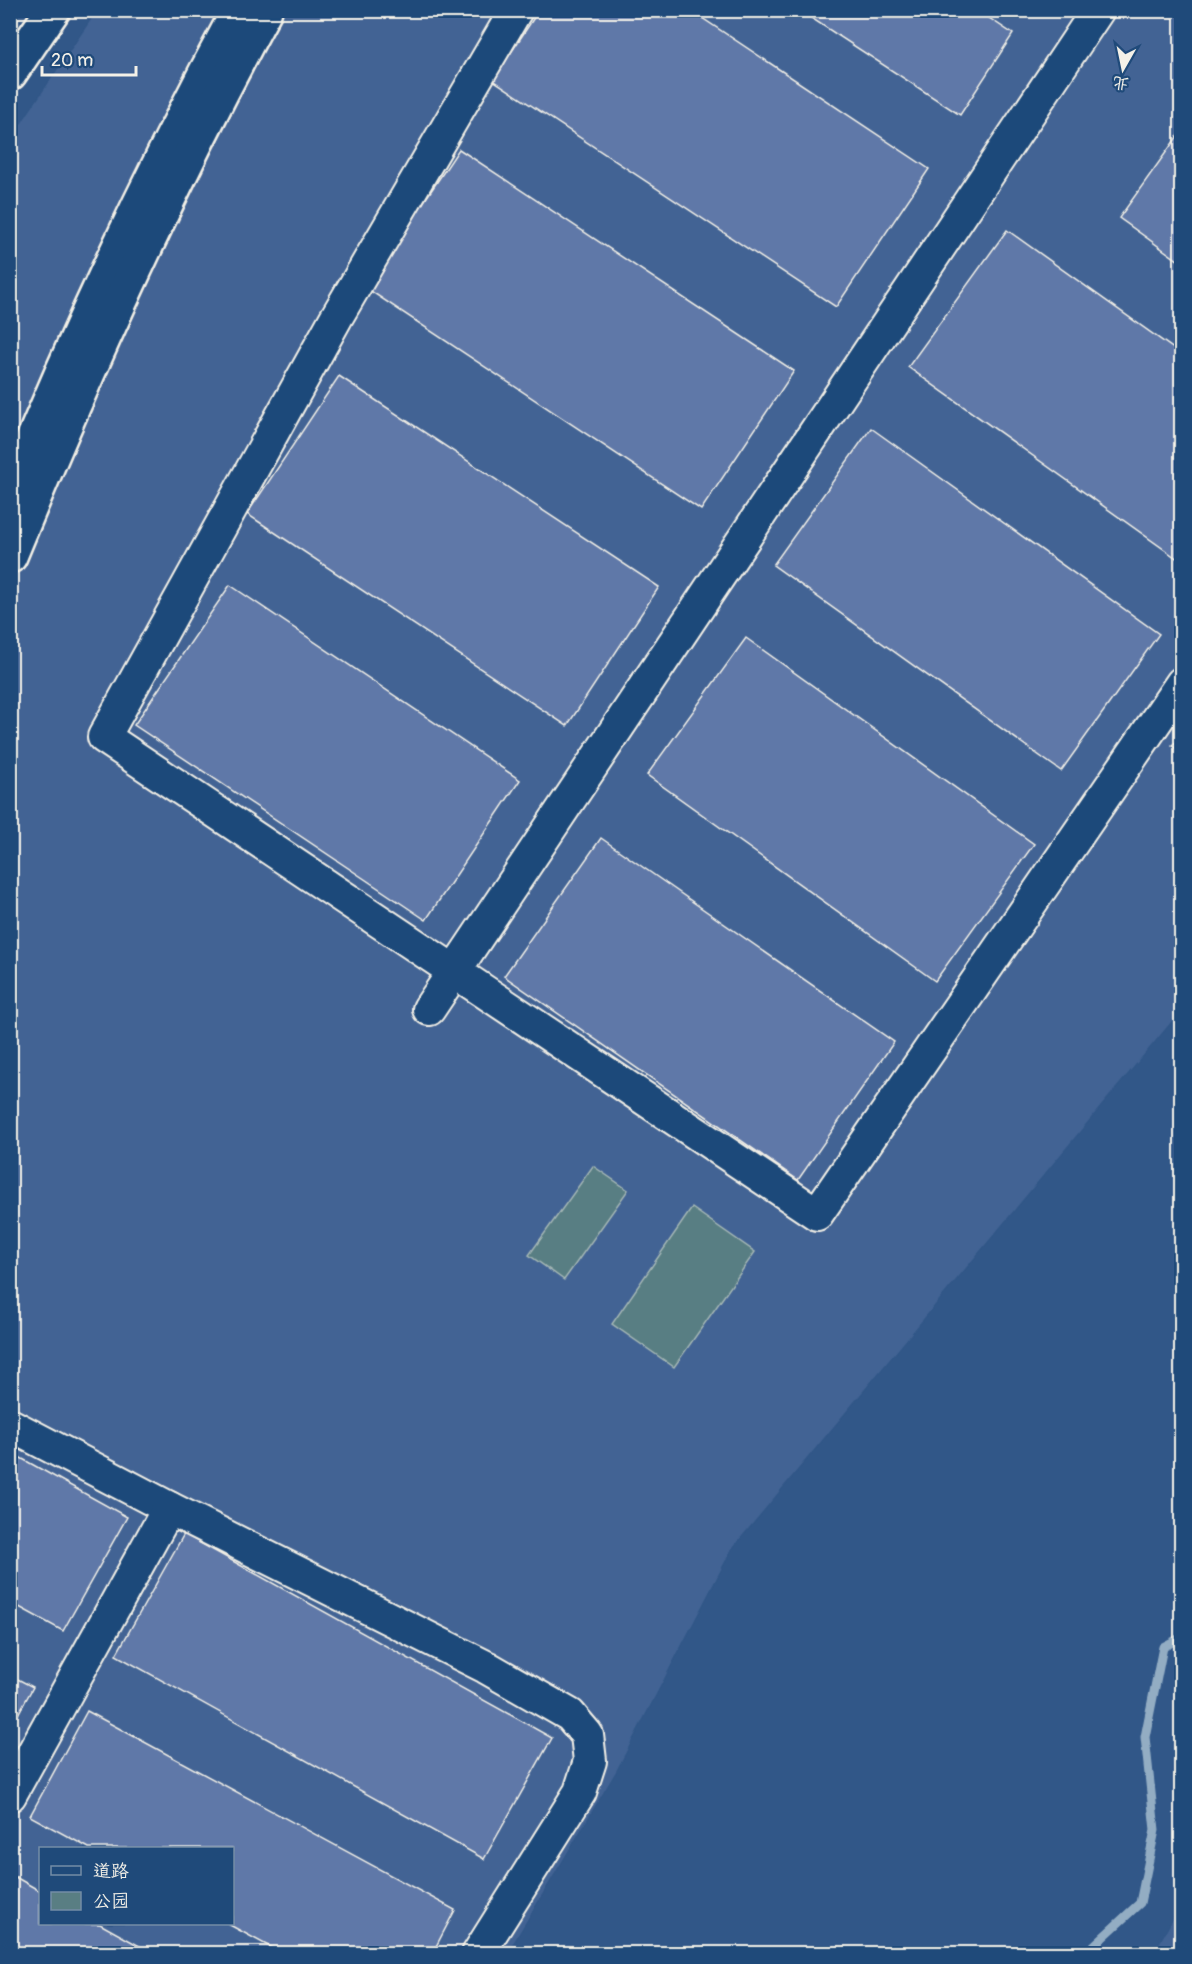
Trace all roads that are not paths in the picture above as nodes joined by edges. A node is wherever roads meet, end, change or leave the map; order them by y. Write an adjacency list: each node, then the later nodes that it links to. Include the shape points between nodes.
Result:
1 (53, 10): 6 (main road)
2 (239, 10): 7 (main road, via 194,93 47,405)
3 (265, 10): 8 (main road, via 215,103 73,404)
4 (516, 10): 10 (street, via 336,318 104,737)
5 (1098, 10): 10 (street)
6 (10, 73)
7 (10, 495)
8 (10, 556)
9 (1182, 683): 10 (street, via 817,1214)
10 (454, 971): 11 (street)
11 (429, 1009)
12 (10, 1425): 13 (street)
13 (169, 1508): 14 (street); 15 (street, via 486,1667 570,1715 587,1735 590,1761 580,1792)
14 (10, 1796)
15 (478, 1953)

